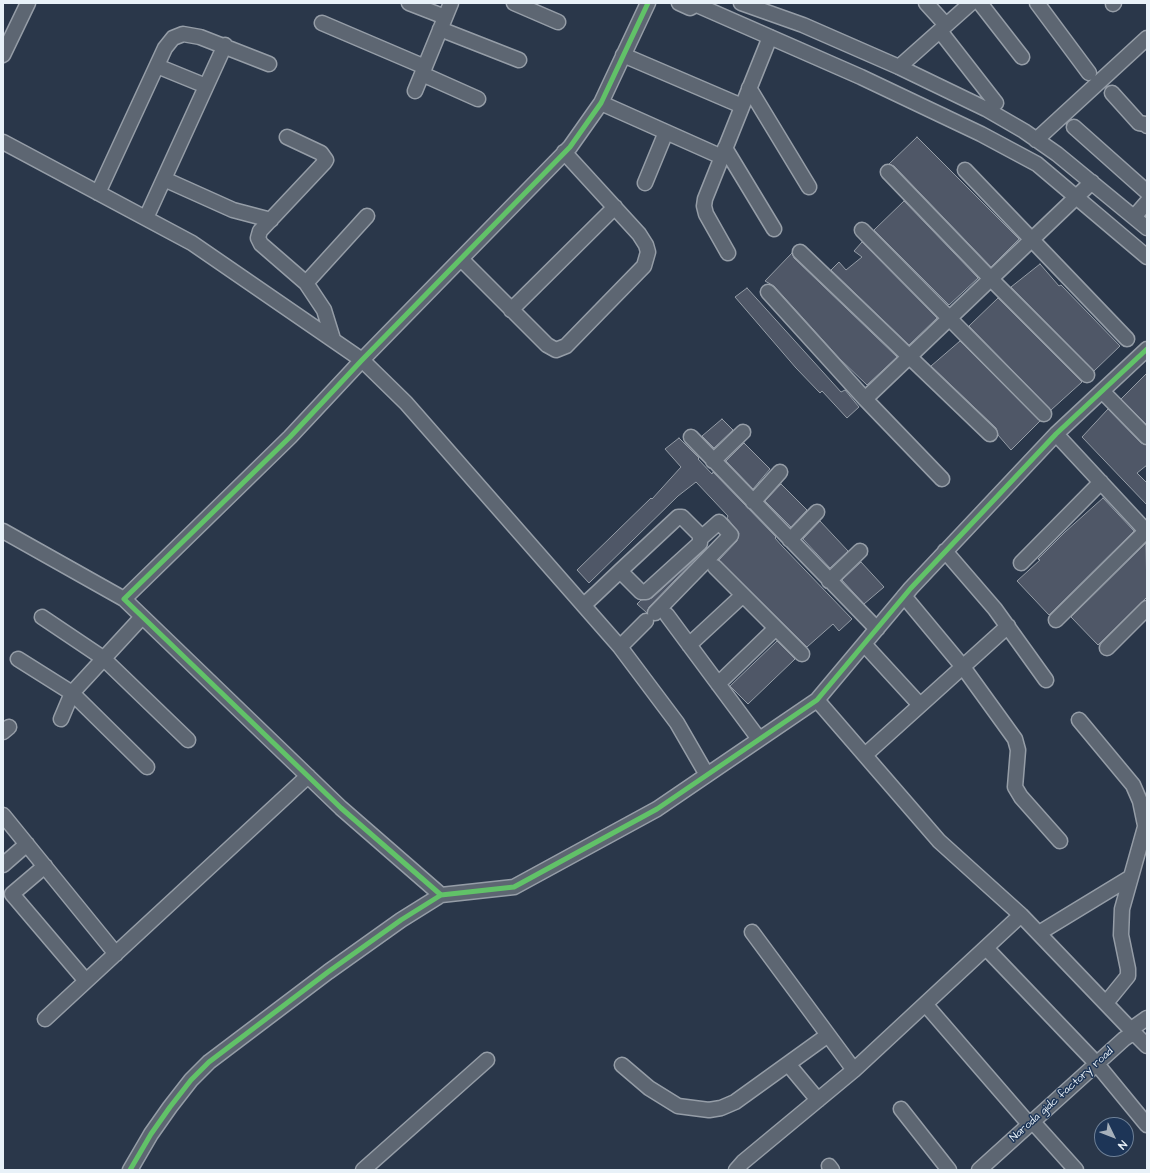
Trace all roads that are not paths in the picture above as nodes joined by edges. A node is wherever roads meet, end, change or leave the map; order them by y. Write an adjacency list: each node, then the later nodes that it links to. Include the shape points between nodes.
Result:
1 (28, 3): 20 (street)
2 (409, 3): 15 (street)
3 (451, 3): 15 (street)
4 (514, 3): 13 (street)
5 (648, 3): 21 (street)
6 (679, 3): 12 (street, via 690,8)
7 (741, 3): 26 (street, via 803,25)
8 (926, 3): 16 (street)
9 (971, 3): 16 (street)
10 (980, 3): 22 (street)
11 (1037, 3): 28 (street)
12 (698, 4): 17 (street)
13 (558, 22)
14 (322, 23): 27 (street)
15 (443, 23): 23 (street); 27 (street)
16 (943, 28): 26 (street); 35 (street)
17 (770, 37): 30 (street); 53 (street, via 981,134 1037,164)
18 (1147, 38): 41 (street)
19 (225, 45): 24 (street); 25 (street, via 200,37 177,35 165,48); 29 (street)
20 (3, 55)
21 (623, 55): 34 (street); 36 (street)
22 (1022, 58)
23 (519, 60)
24 (269, 64)
25 (157, 66): 29 (street); 52 (street)
26 (899, 66): 41 (street, via 986,110)
27 (423, 71): 31 (street); 33 (street)
28 (1089, 73)
29 (206, 86): 47 (street)
30 (749, 88): 36 (street); 50 (street)
31 (415, 91)
32 (1112, 92): 37 (street, via 1139,123)
33 (478, 99)
34 (601, 103): 39 (street); 43 (street, via 584,129)
35 (996, 103)
36 (742, 106): 44 (street)
37 (1147, 126)
38 (1074, 127): 51 (street)
39 (666, 132): 44 (street); 49 (street)
40 (287, 137): 59 (street, via 321,153 326,160)
41 (1036, 140): 48 (street)
42 (3, 142): 52 (street)
43 (564, 152): 55 (street); 67 (street)
44 (724, 152): 61 (street); 65 (street, via 704,206)
45 (966, 170): 63 (street)
46 (888, 172): 68 (street)
47 (164, 178): 58 (street); 59 (street, via 233,210)
48 (1092, 182): 53 (street); 57 (street)
49 (645, 183)
50 (809, 187)
51 (1147, 192)
52 (98, 193): 58 (street)
53 (1076, 197): 63 (street); 66 (street)
54 (1147, 202): 57 (street)
55 (615, 207): 71 (street); 71 (street, via 646,245 647,259 644,266 566,346 552,349)
56 (367, 216): 69 (street)
57 (1134, 217): 60 (street)
58 (146, 218): 73 (street, via 192,243)
59 (271, 220): 69 (street, via 260,231 258,241)
60 (1147, 228)
61 (774, 229)
62 (862, 230): 72 (street)
63 (1033, 239): 68 (street); 74 (street)
64 (800, 252): 76 (street)
65 (728, 253)
66 (1147, 257)
67 (461, 259): 71 (street); 77 (street)
68 (991, 279): 72 (street); 78 (street)
69 (306, 284): 73 (street, via 324,310)
70 (768, 292): 80 (street)
71 (511, 310)
72 (949, 319): 76 (street); 81 (street)
73 (333, 339): 77 (street)
74 (1127, 339)
75 (1145, 355): 79 (street)
76 (910, 356): 80 (street); 83 (street)
77 (362, 360): 105 (street, via 290,437); 106 (street, via 406,403)
78 (1087, 375)
79 (1102, 391): 84 (street); 86 (street)
80 (865, 399): 89 (street)
81 (1044, 414)
82 (743, 432): 87 (street)
83 (990, 434)
84 (1056, 434): 90 (street); 98 (street)
85 (691, 437): 87 (street)
86 (1147, 437)
87 (713, 461): 91 (street)
88 (780, 472): 91 (street)
89 (942, 479)
90 (1101, 482): 94 (street); 99 (street)
91 (753, 502): 96 (street)
92 (817, 512): 96 (street)
93 (3, 531): 105 (street)
94 (1146, 531): 111 (street)
95 (701, 538): 101 (street, via 678,517); 101 (street, via 700,543 646,592 641,592); 108 (street, via 718,522 732,535)
96 (790, 540): 102 (street)
97 (860, 551): 102 (street)
98 (945, 551): 104 (street); 112 (street)
99 (1021, 563)
100 (715, 567): 103 (street)
101 (620, 571): 106 (street)
102 (829, 581): 114 (street)
103 (743, 595): 113 (street); 116 (street)
104 (904, 596): 114 (street); 122 (street)
105 (124, 599): 110 (street)
106 (584, 605): 117 (street)
107 (1147, 608): 118 (street)
108 (656, 616): 116 (street); 117 (street)
109 (42, 617): 120 (street)
110 (142, 617): 120 (street); 135 (street)
111 (1056, 620)
112 (1008, 626): 122 (street); 123 (street)
113 (776, 628): 119 (street); 124 (street)
114 (877, 628): 115 (street)
115 (864, 644): 126 (street); 127 (street)
116 (689, 645): 124 (street)
117 (620, 647): 134 (street, via 677,723)
118 (1107, 648)
119 (802, 654)
120 (103, 658): 125 (street); 131 (street)
121 (18, 659): 125 (street)
122 (963, 667): 127 (street); 138 (street, via 1018,745 1015,782 1017,792)
123 (1046, 680)
124 (718, 684): 130 (street)
125 (72, 693): 128 (street); 133 (street)
126 (817, 700): 130 (street); 132 (street)
127 (920, 705): 132 (street)
128 (61, 719)
129 (1079, 720): 137 (street, via 1133,785)
130 (759, 739): 134 (street)
131 (188, 740)
132 (865, 755): 144 (street, via 940,841)
133 (147, 767)
134 (707, 775): 143 (street, via 657,809 514,887)
135 (308, 776): 143 (street); 148 (street)
136 (3, 815): 139 (street)
137 (1146, 822): 142 (street)
138 (1060, 841)
139 (27, 844): 140 (street); 141 (street)
140 (3, 865)
141 (45, 866): 148 (street); 149 (street, via 12,894)
142 (1131, 877): 146 (street); 150 (street, via 1122,909 1128,976)
143 (441, 895): 166 (street, via 328,972 209,1062 170,1107)
144 (1021, 915): 146 (street); 147 (street)
145 (752, 932): 155 (street)
146 (1038, 933): 150 (street)
147 (986, 948): 151 (street); 158 (street)
148 (116, 954): 149 (street)
149 (86, 981): 153 (street)
150 (1106, 1003): 154 (street)
151 (926, 1005): 161 (street); 164 (street)
152 (1147, 1018): 154 (street, Naroda gidc factory road)
153 (45, 1019)
154 (1133, 1033): 156 (street); 158 (street, Naroda gidc factory road)
155 (828, 1035): 160 (street); 161 (street)
156 (1147, 1046)
157 (487, 1060): 167 (street)
158 (1096, 1063): 164 (street, Naroda gidc factory road); 165 (street)
159 (622, 1064): 160 (street, via 649,1088 678,1106 709,1110 735,1102)
160 (788, 1064): 162 (street)
161 (854, 1070): 162 (street)
162 (818, 1100): 168 (street)
163 (901, 1109): 169 (street)
164 (1030, 1123): 170 (street, Naroda gidc factory road); 171 (street)
165 (1147, 1125)
166 (130, 1170)
167 (363, 1170)
168 (736, 1170)
169 (950, 1170)
170 (979, 1170)
171 (1076, 1170)

